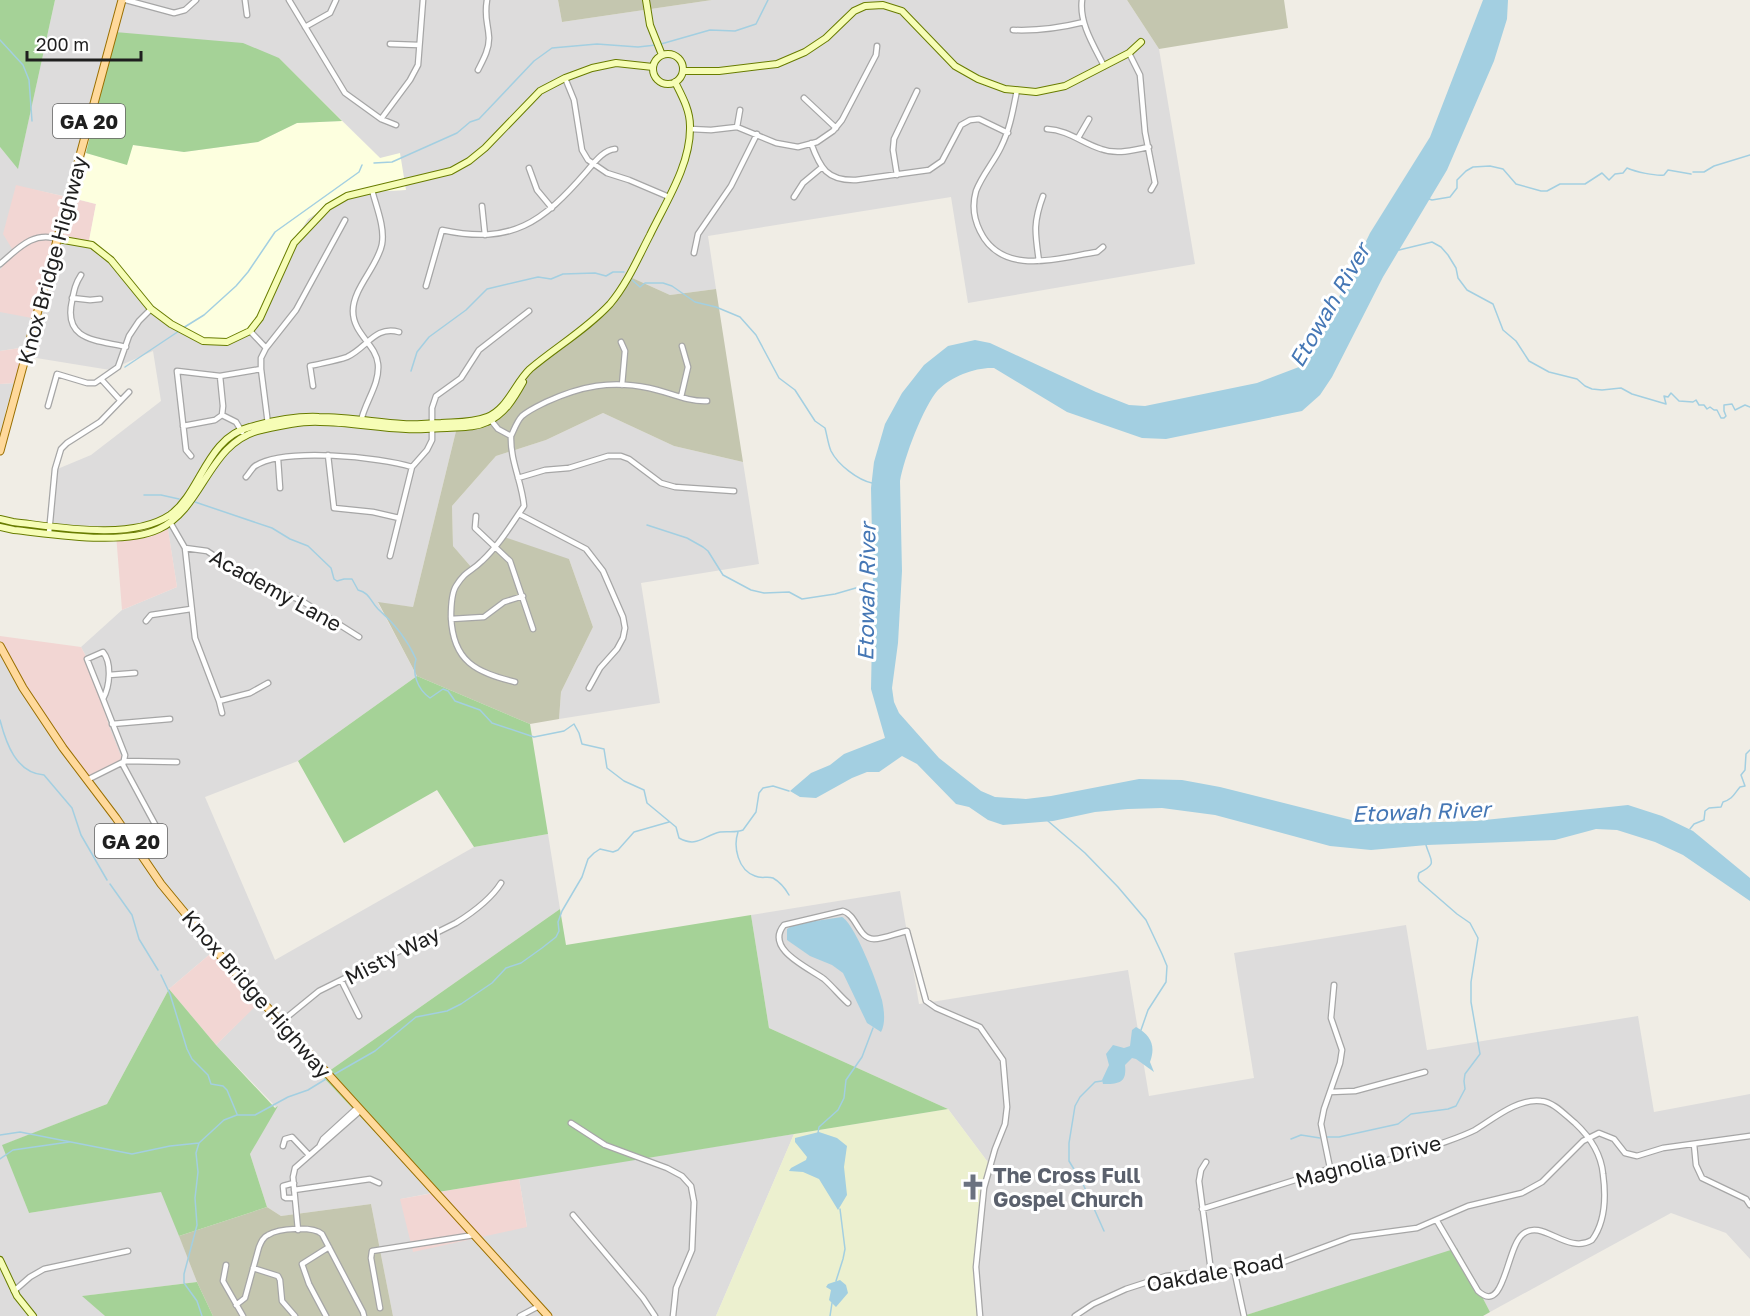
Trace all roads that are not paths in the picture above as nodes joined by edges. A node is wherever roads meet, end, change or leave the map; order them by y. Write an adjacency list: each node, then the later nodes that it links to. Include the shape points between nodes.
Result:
1 (124, 0): 2 (street, via 174,13 185,10); 56 (main road, Knox Bridge Highway / GA 20)
2 (196, 0)
3 (244, 0): 10 (street)
4 (289, 0): 12 (street)
5 (336, 0): 12 (street, via 330,14)
6 (423, 0): 16 (street)
7 (488, 0): 22 (street, via 484,14 489,39)
8 (646, 0): 19 (street, via 650,25)
9 (1082, 0): 11 (street)
10 (247, 15)
11 (1084, 22): 13 (street, via 1037,31); 20 (street)
12 (305, 27): 30 (street, via 345,93)
13 (1013, 30)
14 (1141, 42): 18 (street)
15 (390, 44): 16 (street)
16 (419, 45): 30 (street, via 418,65 411,80)
17 (877, 46): 34 (street, via 876,55)
18 (1129, 53): 20 (street); 41 (street, via 1140,75)
19 (662, 55): 21 (street); 23 (street, via 671,53 679,58)
20 (1104, 66): 26 (street, via 1065,86 1036,92)
21 (653, 67): 24 (street, via 616,63); 25 (street, via 658,80 666,84)
22 (478, 70)
23 (683, 70): 25 (street); 26 (street, via 719,71 777,64 826,38 854,11 884,5 902,11 955,66 978,80)
24 (564, 78): 43 (street, via 574,100 582,150); 47 (street, via 540,91 469,161 451,171)
25 (675, 82): 35 (street, via 690,117)
26 (1017, 90): 37 (street)
27 (918, 91): 46 (street, via 894,139)
28 (804, 98): 34 (street)
29 (740, 110): 33 (street)
30 (381, 119): 32 (street)
31 (1089, 119): 39 (street)
32 (396, 125)
33 (737, 127): 35 (street); 38 (street)
34 (836, 128): 40 (street)
35 (690, 129): 50 (street, via 685,156)
36 (1047, 129): 39 (street)
37 (1008, 133): 46 (street, via 979,119 970,120 961,125 942,161 929,171); 59 (street, via 976,191 975,216 983,238 1001,254)
38 (757, 134): 40 (street, via 798,147); 58 (street, via 731,186 698,234)
39 (1078, 138): 41 (street, via 1103,150 1125,152)
40 (811, 143): 45 (street)
41 (1149, 147): 48 (street, via 1155,183)
42 (615, 148): 43 (street)
43 (593, 164): 50 (street); 53 (street)
44 (529, 168): 53 (street, via 537,190)
45 (821, 168): 46 (street, via 844,180); 51 (street)
46 (897, 175)
47 (372, 190): 67 (street, via 347,196 328,207 294,243 260,318); 70 (street, via 383,234 382,247 354,302 353,313 356,328)
48 (1152, 190)
49 (1044, 196): 59 (street, via 1035,227)
50 (669, 197): 85 (street, via 630,274 610,304 529,371 508,407)
51 (794, 197)
52 (482, 206): 55 (street)
53 (552, 208): 55 (street, via 524,227)
54 (345, 220): 73 (street, via 296,310)
55 (485, 235): 62 (street, via 467,236 442,230)
56 (58, 239): 60 (street, via 46,236 27,241); 65 (street, via 92,245 111,260); 92 (main road, Knox Bridge Highway / GA 20)
57 (1103, 247): 59 (street, via 1097,252)
58 (694, 253)
59 (1039, 261)
60 (0, 264)
61 (81, 276): 63 (street)
62 (426, 286)
63 (72, 298): 64 (street); 72 (street, via 69,315 75,330 82,336)
64 (100, 299)
65 (151, 309): 67 (street, via 203,340 227,342); 72 (street, via 134,328)
66 (529, 311): 89 (street, via 479,350 461,378 436,396)
67 (250, 331): 73 (street)
68 (399, 332): 70 (street, via 381,332)
69 (621, 342): 77 (street, via 625,351)
70 (367, 343): 78 (street, via 348,356 310,366); 86 (street, via 378,363 377,379)
71 (682, 346): 80 (street, via 688,367)
72 (126, 347): 76 (street, via 118,368)
73 (266, 348): 74 (street)
74 (261, 369): 75 (street); 87 (street)
75 (220, 376): 84 (street); 88 (street, via 177,371)
76 (101, 379): 81 (street); 83 (street, via 87,383 57,374)
77 (622, 385): 80 (street); 91 (street, via 570,391 521,417)
78 (313, 386)
79 (129, 392): 81 (street)
80 (681, 397): 82 (street)
81 (120, 400): 107 (street, via 100,422 61,449)
82 (707, 401)
83 (48, 405)
84 (222, 415): 88 (street); 90 (street, via 236,422)
85 (490, 418): 89 (street, via 472,426); 91 (street, via 498,429)
86 (360, 422): 87 (street, via 316,416); 89 (street, via 407,429); 90 (street, via 316,422)
87 (268, 424): 90 (street)
88 (183, 426): 94 (street, via 186,450)
89 (432, 426): 96 (street, via 432,440)
90 (243, 433): 105 (street, via 226,448 186,507); 107 (street, via 236,432 222,444 181,504 157,522 105,530)
91 (511, 436): 98 (street)
92 (0, 451)
93 (328, 455): 95 (street); 96 (street); 103 (street, via 334,508)
94 (191, 456)
95 (278, 459): 97 (street, via 255,466); 99 (street)
96 (412, 467): 103 (street)
97 (246, 477)
98 (518, 478): 100 (street, via 621,456 661,483); 101 (street, via 524,506)
99 (280, 488)
100 (734, 491)
101 (519, 514): 109 (street); 122 (street, via 586,549 603,571 623,617 623,638)
102 (476, 516): 109 (street, via 475,528)
103 (399, 518): 110 (street)
104 (0, 519): 107 (street)
105 (170, 522): 107 (street, via 138,535 121,536); 108 (street, Academy Lane)
106 (0, 527): 107 (street)
107 (49, 529)
108 (185, 548): 112 (street); 116 (street, Academy Lane, via 207,551 249,579 302,601)
109 (495, 548): 111 (street, via 510,561); 113 (street, via 480,564 465,572 454,589)
110 (390, 556)
111 (523, 596): 113 (street, via 504,602 484,617); 115 (street)
112 (191, 609): 114 (street, via 151,615); 124 (street, via 195,638)
113 (451, 619): 120 (street, via 452,635 469,664 488,675)
114 (146, 621)
115 (533, 629)
116 (359, 637)
117 (0, 646): 130 (main road, Knox Bridge Highway / GA 20, via 33,706)
118 (135, 673): 119 (street)
119 (109, 675): 123 (street); 123 (street, via 105,652 87,658)
120 (515, 682)
121 (268, 683): 124 (street, via 250,693)
122 (590, 688)
123 (103, 699): 127 (street)
124 (219, 701): 125 (street)
125 (222, 713)
126 (170, 720): 127 (street)
127 (112, 724): 128 (street)
128 (125, 761): 129 (street); 130 (street); 131 (street, via 123,765 158,829)
129 (177, 762)
130 (87, 780): 131 (main road, Knox Bridge Highway / GA 20)
131 (133, 843): 137 (main road, Knox Bridge Highway / GA 20, via 161,884)
132 (501, 883): 133 (street, Misty Way, via 456,923)
133 (341, 981): 136 (street); 137 (street, Misty Way, via 319,991)
134 (1334, 985): 139 (street, via 1331,1018 1342,1050)
135 (848, 1003): 179 (street, via 784,949 779,938 782,928 791,922 843,911 872,940 907,931 926,1001 980,1027 1003,1060 1005,1124 984,1188 976,1267)
136 (359, 1016)
137 (280, 1022): 140 (main road, Knox Bridge Highway / GA 20)
138 (1425, 1072): 139 (street, via 1355,1091)
139 (1330, 1092): 148 (street, via 1321,1124)
140 (360, 1109): 146 (street); 158 (main road, Knox Bridge Highway / GA 20)
141 (572, 1123): 178 (street, via 605,1145 668,1168 691,1186 692,1250 676,1288)
142 (1750, 1136): 144 (street)
143 (1589, 1137): 144 (street, via 1604,1134 1614,1139 1625,1153 1636,1156); 148 (street, Magnolia Drive, via 1553,1105 1532,1101 1431,1146 1372,1163); 156 (street, Oakdale Road, via 1531,1189 1468,1206); 156 (street, via 1601,1162 1604,1184 1604,1208 1596,1234 1577,1245 1537,1230 1527,1231 1513,1248 1496,1294 1486,1297 1478,1291)
144 (1694, 1144): 153 (street, via 1696,1167 1702,1178 1746,1199)
145 (283, 1146): 146 (street, via 285,1139 292,1137)
146 (309, 1155): 149 (street, via 296,1168)
147 (1206, 1162): 154 (street, via 1199,1181)
148 (1330, 1168): 154 (street, Magnolia Drive)
149 (294, 1183): 151 (street); 152 (street, via 282,1190 286,1198)
150 (379, 1183): 151 (street, via 370,1179)
151 (294, 1190): 152 (street)
152 (295, 1198): 157 (street)
153 (1750, 1205)
154 (1202, 1209): 164 (street)
155 (573, 1215): 177 (street)
156 (1437, 1221): 165 (street, Oakdale Road, via 1417,1228 1351,1237 1281,1263)
157 (298, 1230): 159 (street, via 318,1230); 163 (street, via 267,1235)
158 (474, 1235): 168 (main road, Knox Bridge Highway / GA 20); 169 (street, via 372,1251)
159 (329, 1247): 173 (street, via 302,1264); 174 (street)
160 (128, 1251): 166 (street, via 44,1269)
161 (0, 1260): 166 (street)
162 (226, 1265): 167 (street, via 223,1281)
163 (253, 1268): 167 (street, via 245,1298); 172 (street, via 278,1276 282,1301)
164 (1211, 1271): 165 (street, Oakdale Road); 180 (street, Oakdale Road, via 1166,1276 1126,1289)
165 (1233, 1271): 181 (street)
166 (14, 1291): 170 (street)
167 (236, 1305): 171 (street)
168 (539, 1306): 175 (street); 176 (main road, Knox Bridge Highway / GA 20)
169 (380, 1308)
170 (33, 1316)
171 (243, 1316)
172 (295, 1316)
173 (326, 1316)
174 (364, 1316)
175 (520, 1316)
176 (548, 1316)
177 (655, 1316)
178 (673, 1316)
179 (980, 1316)
180 (1075, 1316)
181 (1244, 1316)

